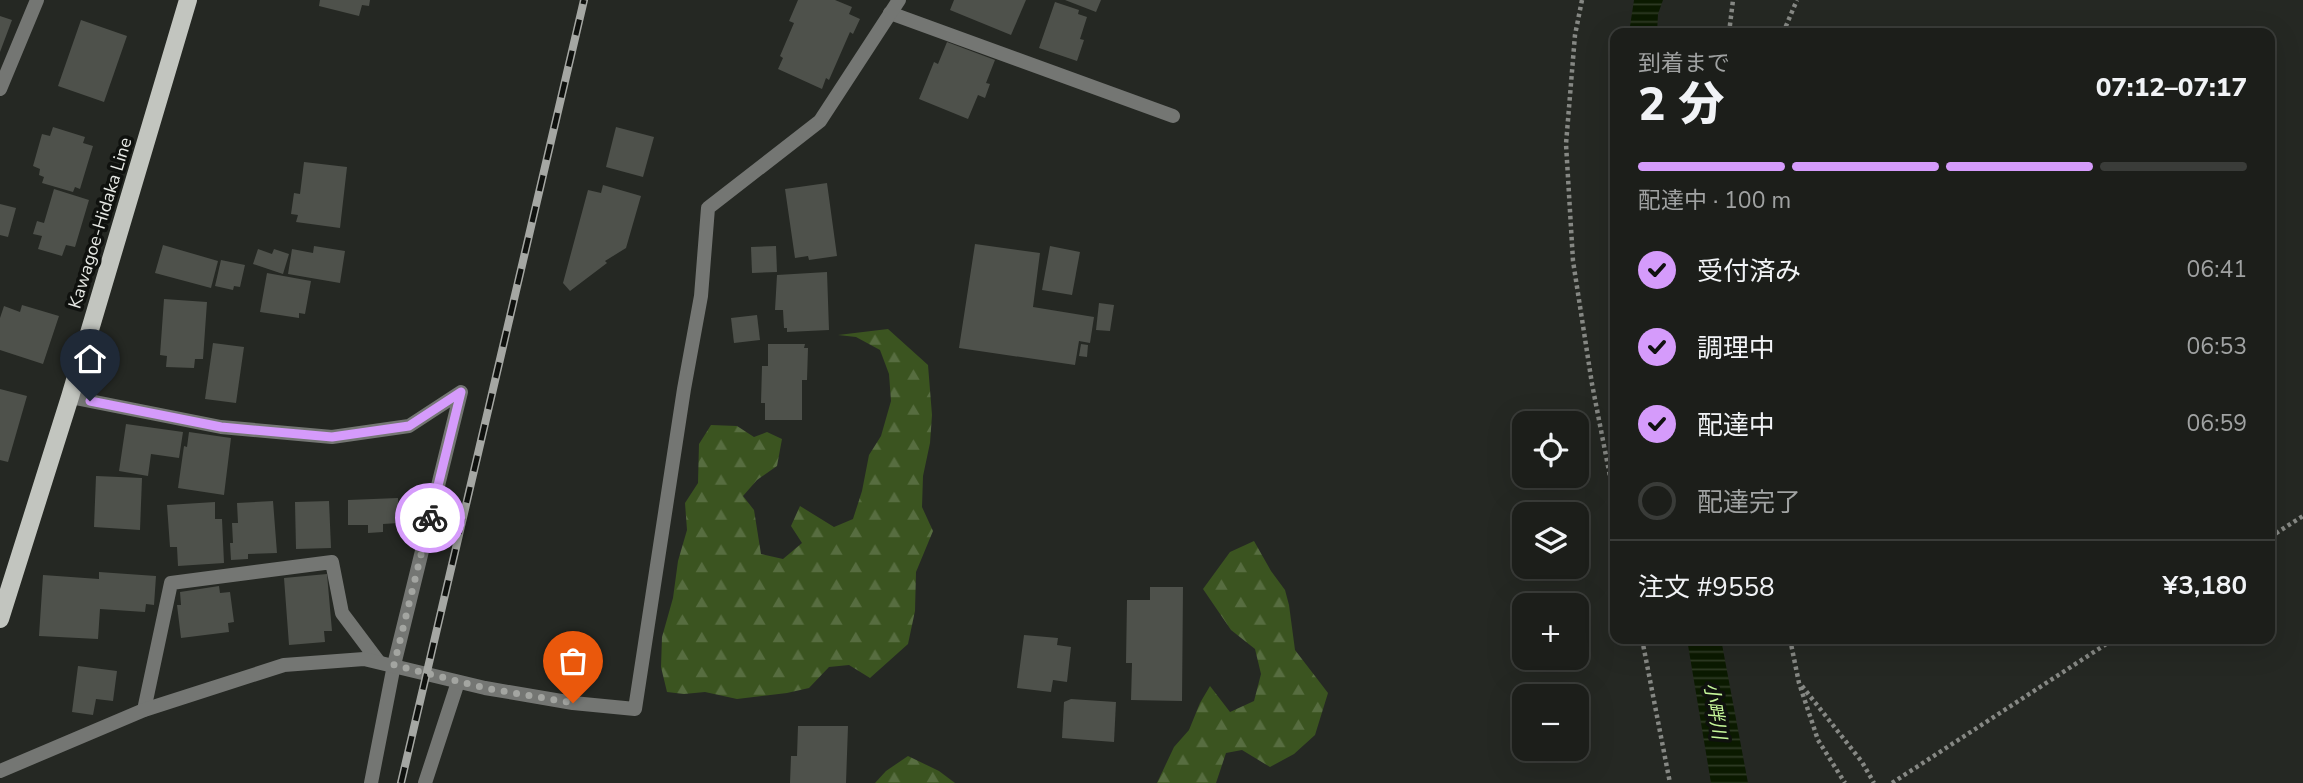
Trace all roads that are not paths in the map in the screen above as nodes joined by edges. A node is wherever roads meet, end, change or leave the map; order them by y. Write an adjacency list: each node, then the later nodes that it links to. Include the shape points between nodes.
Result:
1 (37, 0): 5 (street)
2 (188, 0): 7 (main road, Kawagoe-Hidaka Line)
3 (899, 0): 4 (street)
4 (890, 13): 6 (street); 11 (street, via 820,121 708,208 701,296 635,709)
5 (0, 89)
6 (1173, 116)
7 (70, 397): 8 (main road, Kawagoe-Hidaka Line); 10 (street, via 221,427 332,437 409,426 461,392)
8 (0, 619)
9 (378, 662): 10 (street); 12 (street, via 284,665); 12 (street, via 342,613 332,562 171,583)
10 (394, 665): 11 (street); 14 (street)
11 (458, 682): 15 (street)
12 (144, 710): 13 (street)
13 (0, 771)
14 (371, 783)
15 (425, 783)

